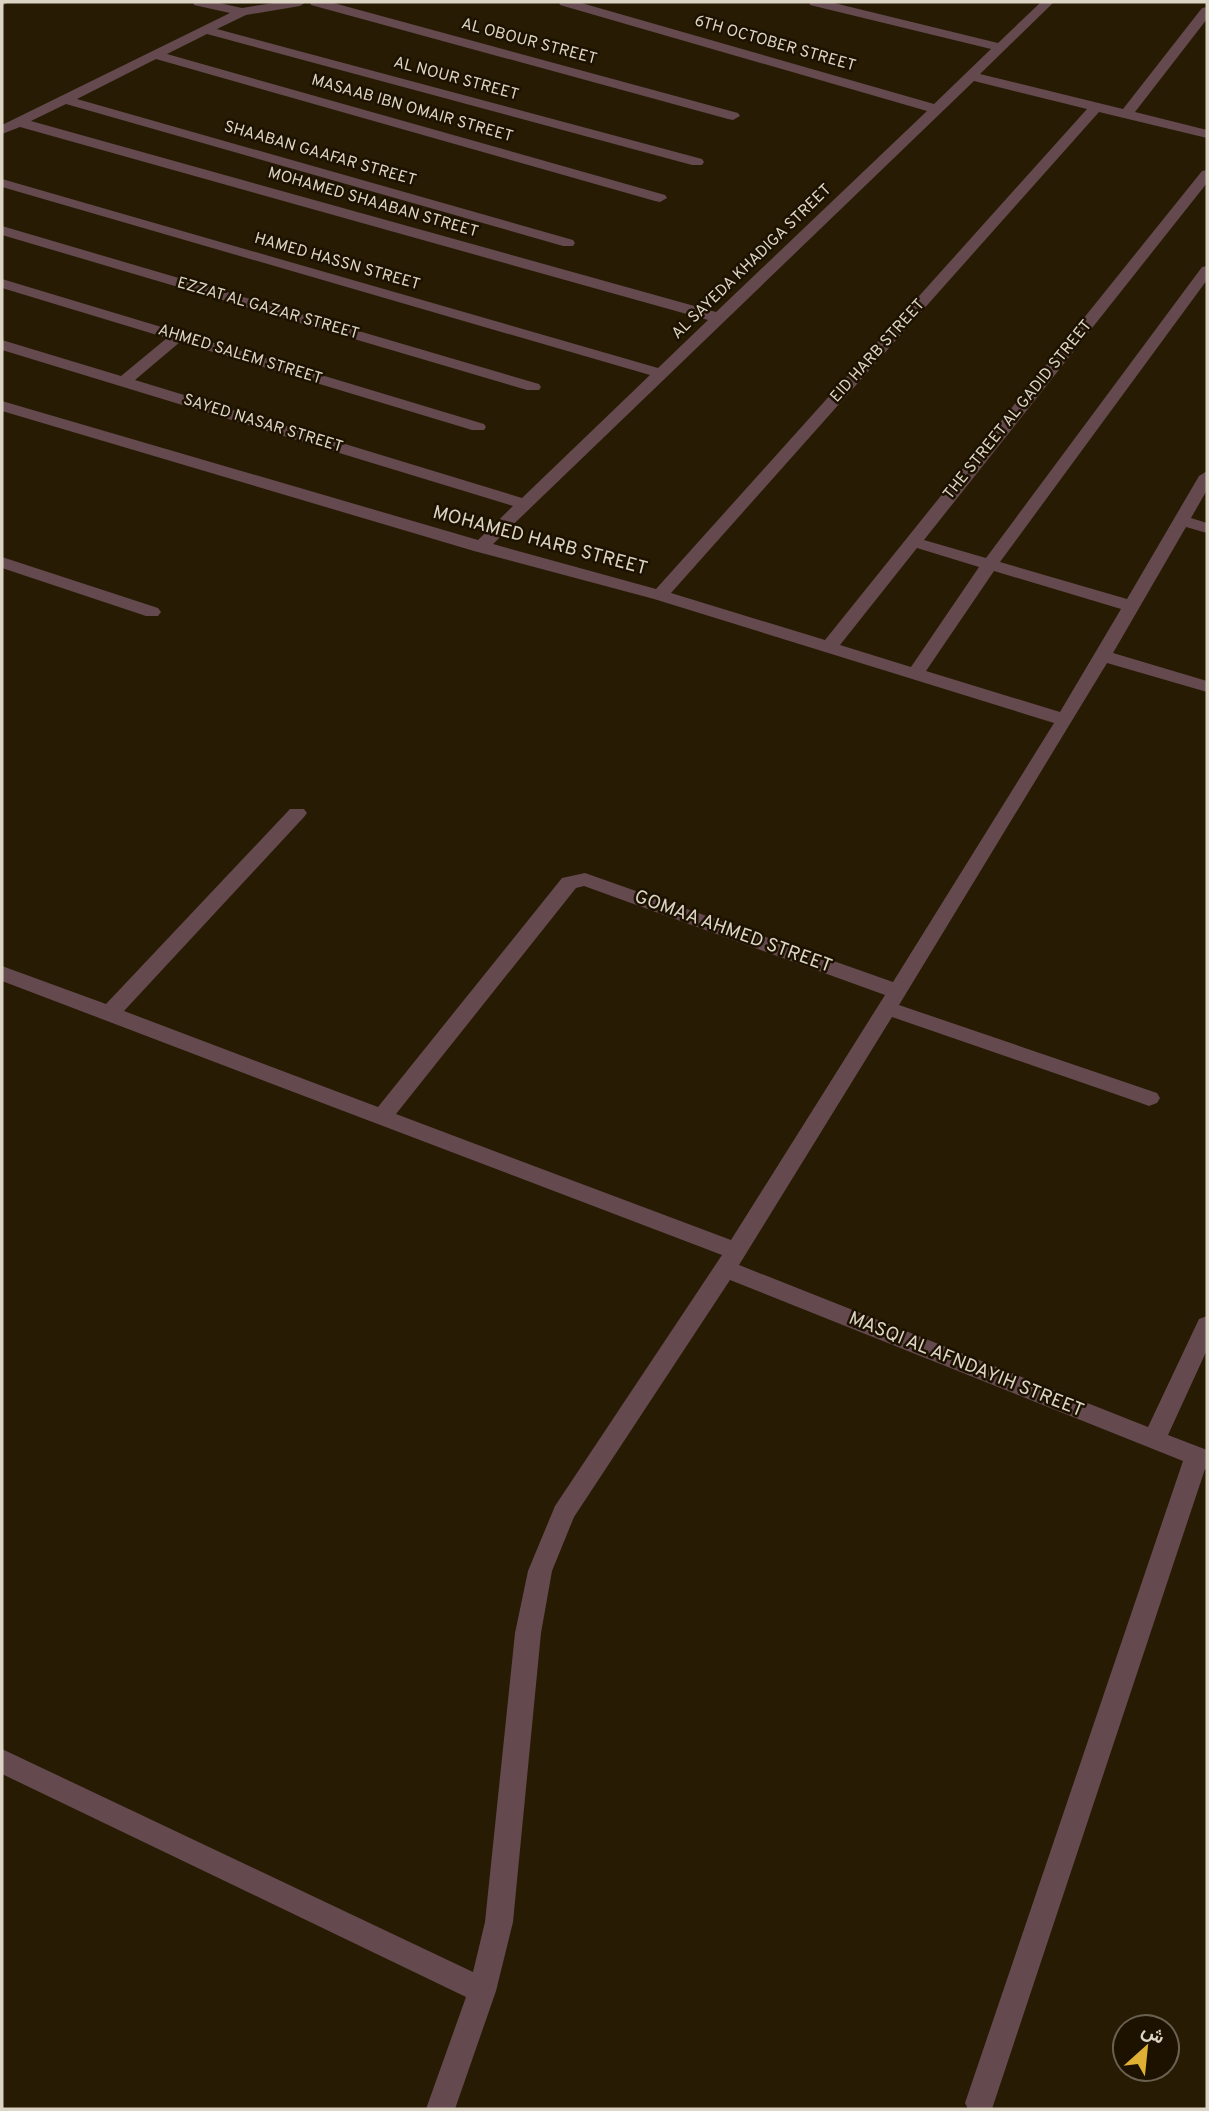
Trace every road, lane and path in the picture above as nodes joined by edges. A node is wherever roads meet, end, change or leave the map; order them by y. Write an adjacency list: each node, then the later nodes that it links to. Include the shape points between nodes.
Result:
1 (199, 2): 8 (street)
2 (300, 2): 8 (street)
3 (316, 2): 17 (street, AL OBOUR STREET)
4 (565, 2): 15 (street, 6TH OCTOBER STREET)
5 (815, 2): 10 (street)
6 (1048, 2): 10 (street, AL SAYEDA KHADIGA STREET)
7 (1207, 11): 16 (street)
8 (242, 12): 9 (street)
9 (205, 30): 11 (street); 21 (street, AL NOUR STREET)
10 (1000, 47): 12 (street, AL SAYEDA KHADIGA STREET)
11 (155, 55): 13 (street); 24 (street, MASAAB IBN OMAIR STREET)
12 (970, 76): 14 (street); 15 (street, AL SAYEDA KHADIGA STREET)
13 (63, 99): 18 (street); 26 (street, SHAABAN GAAFAR STREET)
14 (1096, 107): 16 (street); 45 (street, EID HARB STREET)
15 (935, 109): 29 (street, AL SAYEDA KHADIGA STREET)
16 (1127, 114): 20 (street)
17 (733, 116)
18 (18, 122): 19 (street); 29 (street, MOHAMED SHAABAN STREET)
19 (2, 130)
20 (1207, 134)
21 (697, 162)
22 (1207, 174): 41 (street, THE STREET AL GADID STREET)
23 (2, 183): 32 (street, HAMED HASSN STREET)
24 (660, 198)
25 (2, 230): 34 (street, EZZAT AL GAZAR STREET)
26 (568, 243)
27 (1207, 270): 44 (street)
28 (2, 283): 30 (street, AHMED SALEM STREET)
29 (719, 318): 32 (street, AL SAYEDA KHADIGA STREET)
30 (178, 336): 33 (street); 36 (street, AHMED SALEM STREET)
31 (2, 345): 33 (street, SAYED NASAR STREET)
32 (662, 374): 38 (street, AL SAYEDA KHADIGA STREET)
33 (123, 382): 38 (street, SAYED NASAR STREET)
34 (533, 387)
35 (2, 406): 42 (street, MOHAMED HARB STREET)
36 (478, 427)
37 (1207, 476): 39 (street)
38 (525, 504): 42 (street, AL SAYEDA KHADIGA STREET)
39 (1182, 521): 40 (street); 46 (street)
40 (1207, 528)
41 (913, 541): 44 (street); 48 (street, THE STREET AL GADID STREET)
42 (480, 547): 45 (street, MOHAMED HARB STREET)
43 (2, 562): 47 (street)
44 (990, 564): 46 (street); 50 (street)
45 (660, 595): 48 (street, MOHAMED HARB STREET)
46 (1131, 606): 49 (street)
47 (152, 612)
48 (829, 647): 50 (street, MOHAMED HARB STREET)
49 (1102, 656): 51 (street); 52 (street)
50 (915, 674): 52 (street, MOHAMED HARB STREET)
51 (1207, 687)
52 (1065, 720): 55 (street)
53 (297, 813): 56 (street)
54 (2, 973): 56 (street, MASQI AL AFNDAYIH STREET)
55 (892, 999): 57 (street, GOMAA AHMED STREET); 58 (street, GOMAA AHMED STREET, via 585,879 569,883); 59 (street)
56 (109, 1014): 58 (street, MASQI AL AFNDAYIH STREET)
57 (1149, 1098)
58 (382, 1117): 59 (street, MASQI AL AFNDAYIH STREET)
59 (730, 1260): 61 (street, MASQI AL AFNDAYIH STREET); 64 (street, via 564,1513 540,1571 528,1633 499,1922)
60 (1207, 1325): 61 (street)
61 (1154, 1440): 62 (street, MASQI AL AFNDAYIH STREET)
62 (1202, 1458): 65 (street)
63 (2, 1761): 64 (street)
64 (482, 1991): 66 (street)
65 (980, 2103)
66 (441, 2109)

